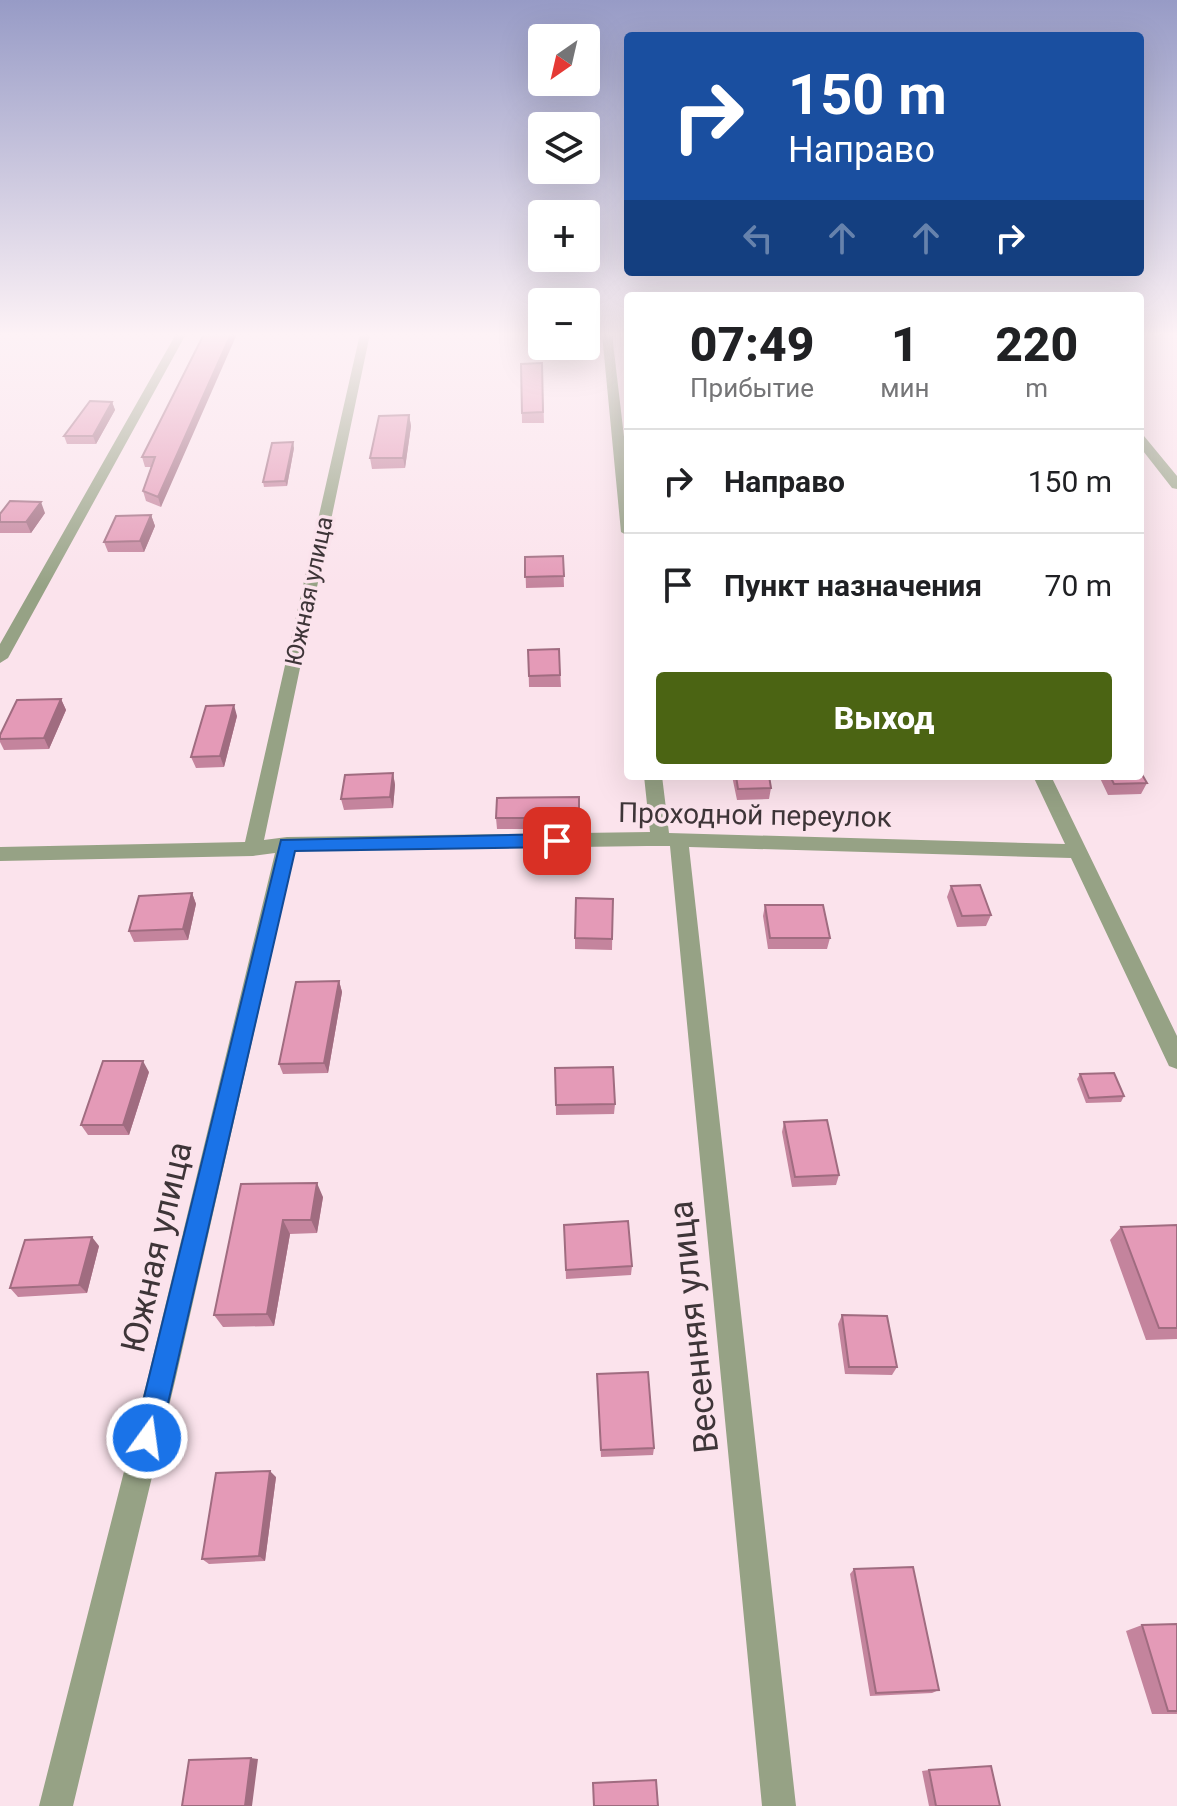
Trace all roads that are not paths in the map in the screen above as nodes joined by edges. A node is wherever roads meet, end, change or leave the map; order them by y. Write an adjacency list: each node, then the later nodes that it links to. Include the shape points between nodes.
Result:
1 (134, 418): 7 (street)
2 (347, 418): 12 (street, Южная улица)
3 (616, 418): 6 (street)
4 (1144, 444): 5 (street)
5 (1177, 485)
6 (624, 494)
7 (0, 658)
8 (654, 780): 10 (street, Весенняя улица)
9 (1044, 780): 13 (street)
10 (669, 840): 11 (street, Проходной переулок); 13 (street, Проходной переулок); 17 (street, Весенняя улица)
11 (287, 844): 12 (street, Проходной переулок); 16 (street, Южная улица)
12 (253, 849): 14 (street, Проходной переулок)
13 (1077, 851): 15 (street)
14 (0, 854)
15 (1177, 1059)
16 (56, 1806)
17 (779, 1806)

